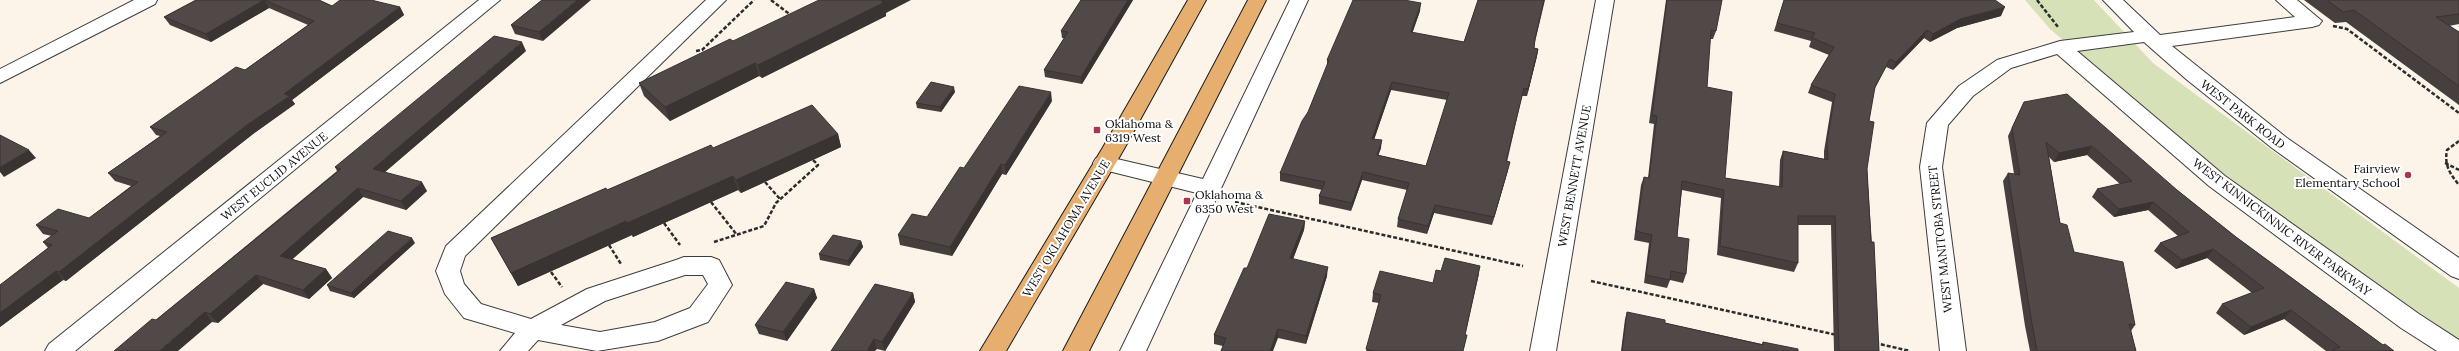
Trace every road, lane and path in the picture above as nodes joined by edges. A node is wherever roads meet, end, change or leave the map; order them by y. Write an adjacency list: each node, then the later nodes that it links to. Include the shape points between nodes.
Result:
1 (148, 0): 21 (street)
2 (491, 0): 49 (street, WEST EUCLID AVENUE)
3 (717, 0): 46 (street, via 454,252 448,272 452,288 473,311)
4 (754, 0): 17 (path)
5 (771, 0): 13 (path, via 794,17)
6 (1198, 0): 26 (main road, WEST OKLAHOMA AVENUE)
7 (1257, 0): 28 (main road)
8 (1299, 0): 31 (street)
9 (1605, 0): 54 (street, WEST BENNETT AVENUE)
10 (2037, 0): 15 (path)
11 (2112, 0): 16 (street)
12 (2285, 0): 14 (street)
13 (788, 20)
14 (2312, 20): 16 (street, WEST MANITOBA STREET); 22 (path, via 2348,29)
15 (2059, 37): 16 (street, WEST MANITOBA STREET); 56 (street, WEST MANITOBA STREET, via 2004,64 1966,91 1938,123 1931,167); 57 (street, WEST KINNICKINNIC RIVER PARKWAY, via 2217,181 2410,321)
16 (2151, 39): 42 (street, WEST PARK ROAD, via 2209,88 2326,178)
17 (702, 50): 18 (path); 19 (path); 20 (path)
18 (709, 50)
19 (688, 51)
20 (707, 56)
21 (0, 77)
22 (2459, 113)
23 (2459, 141): 25 (path, via 2447,150)
24 (813, 160): 32 (path, via 818,165)
25 (2444, 162): 27 (path); 30 (path, via 2450,175)
26 (1104, 163): 28 (street); 51 (main road, WEST OKLAHOMA AVENUE)
27 (2459, 170)
28 (1166, 176): 31 (street); 52 (main road)
29 (765, 182): 32 (path)
30 (2459, 185)
31 (1210, 188): 53 (street)
32 (780, 199): 36 (path, via 764,226)
33 (711, 202): 36 (path)
34 (1235, 202): 41 (path)
35 (664, 223): 37 (path)
36 (737, 235): 38 (path)
37 (676, 240)
38 (707, 244)
39 (609, 245): 40 (path)
40 (618, 261)
41 (1523, 266)
42 (2459, 270)
43 (551, 272): 45 (path)
44 (1591, 281): 47 (path)
45 (565, 291)
46 (533, 329): 46 (street, via 596,295 684,266 711,266 720,285 699,315 658,331 600,342); 50 (street)
47 (1840, 336)
48 (1871, 342): 55 (path)
49 (58, 351)
50 (513, 351)
51 (993, 351)
52 (1076, 351)
53 (1133, 351)
54 (1543, 351)
55 (1910, 351)
56 (1953, 351)
57 (2456, 351)

